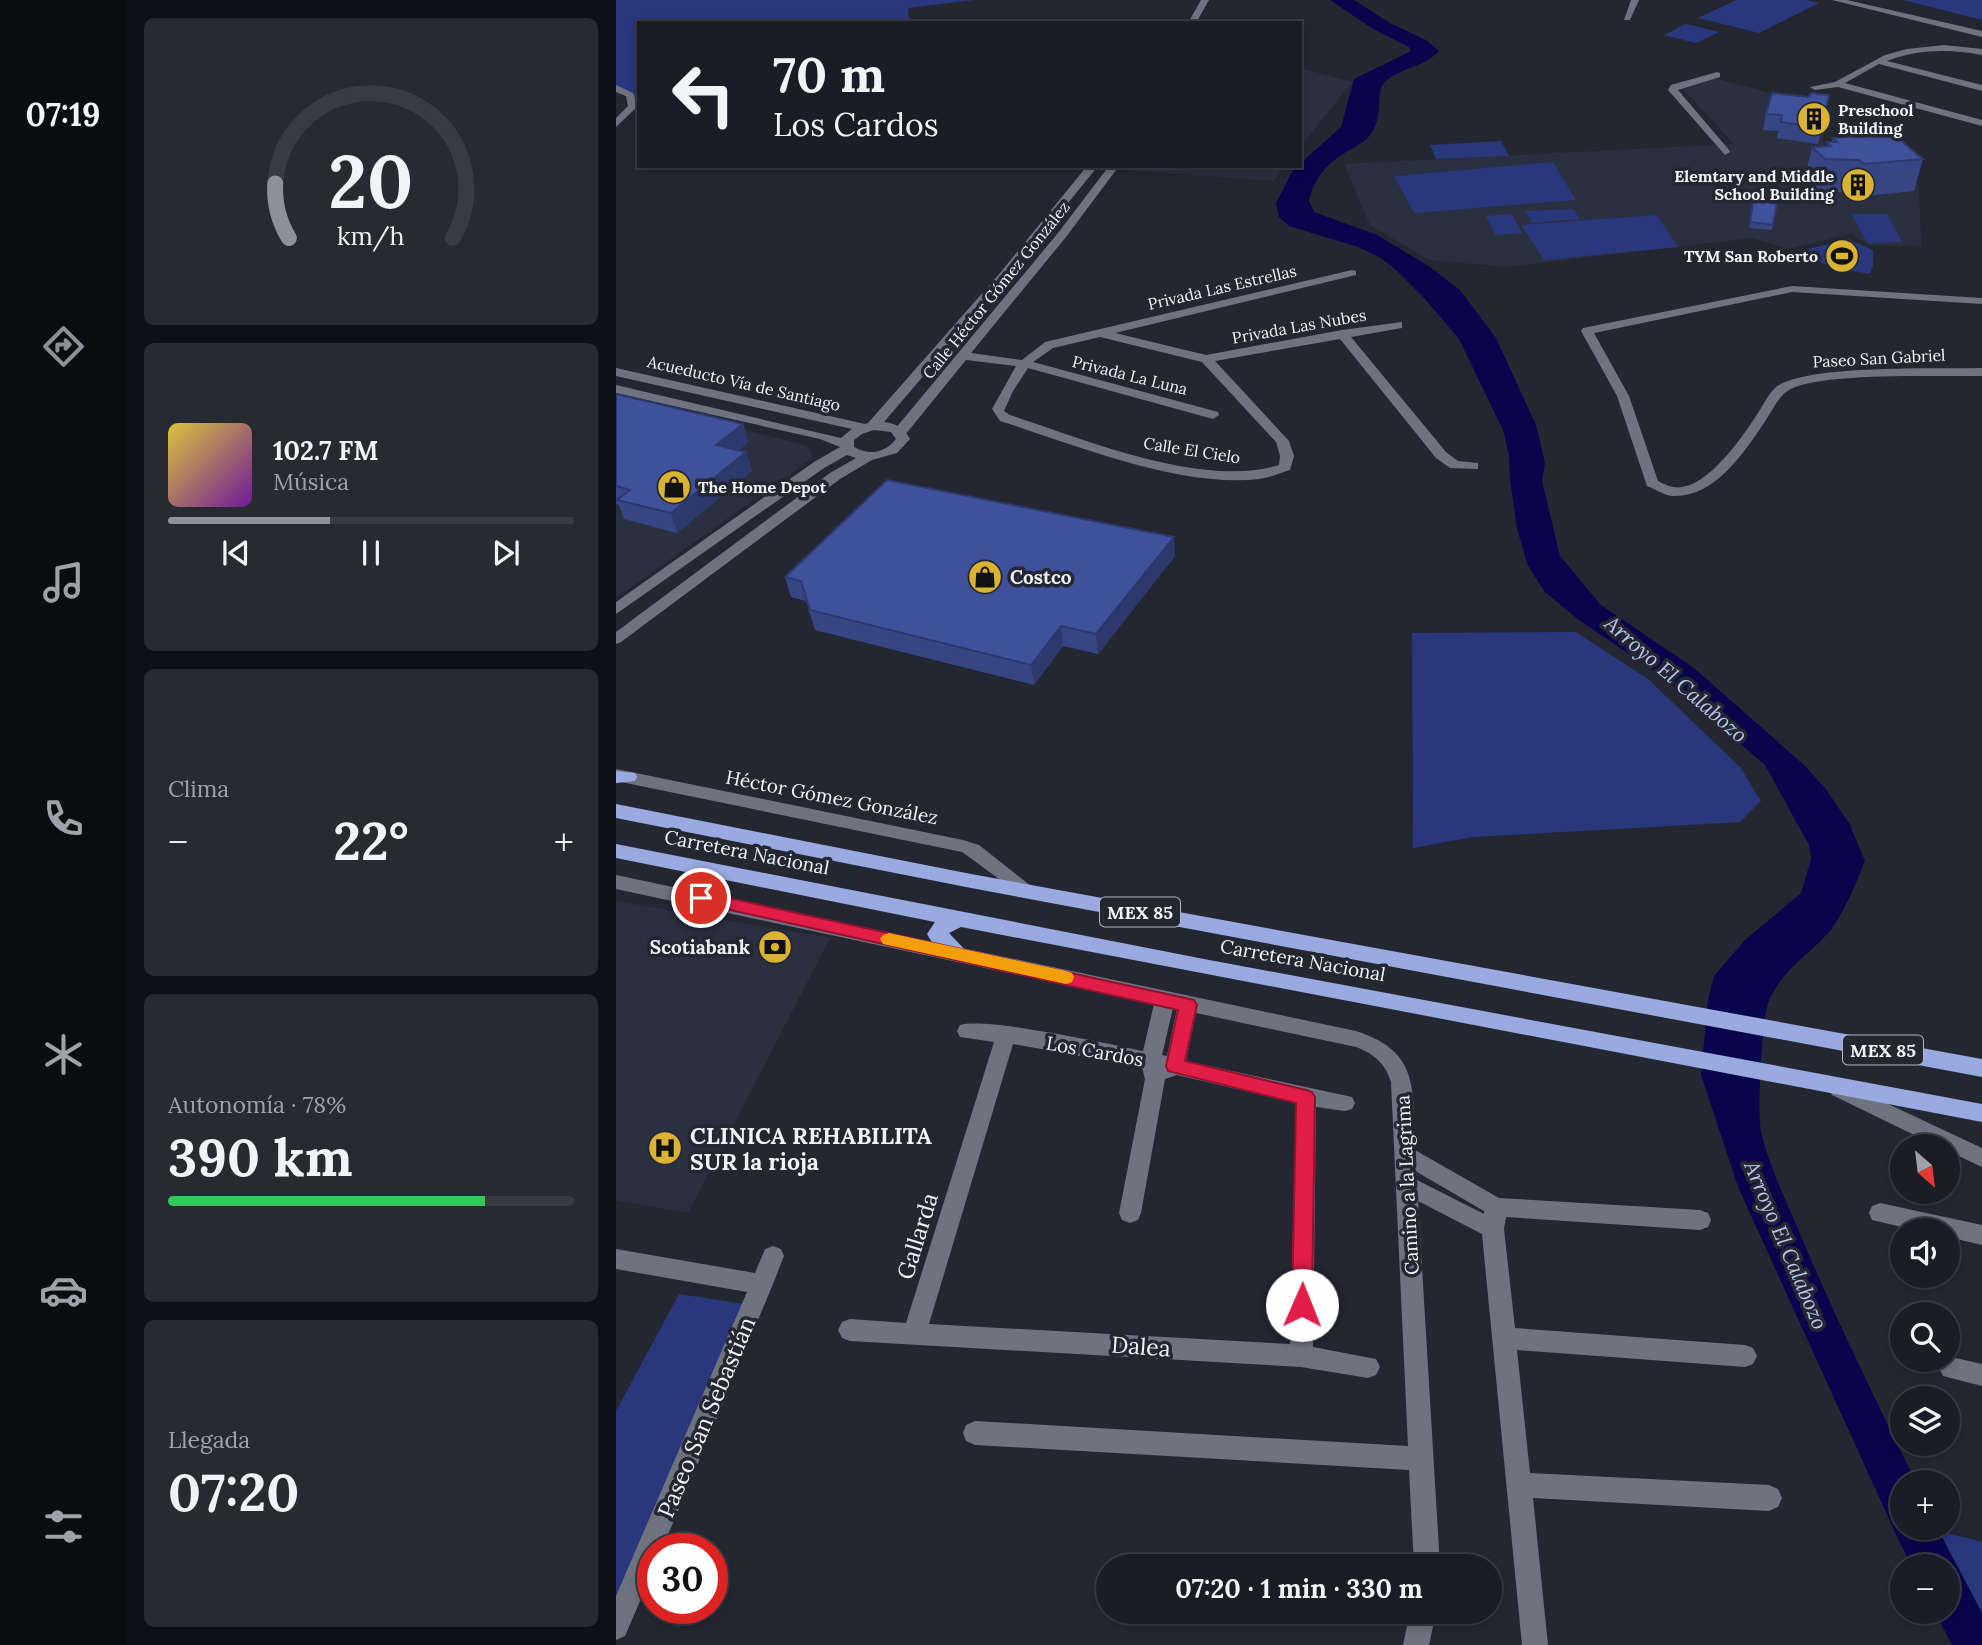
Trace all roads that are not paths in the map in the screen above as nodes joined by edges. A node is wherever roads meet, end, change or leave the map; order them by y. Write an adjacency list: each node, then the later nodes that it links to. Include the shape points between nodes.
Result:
1 (1205, 0): 7 (street)
2 (1215, 0): 8 (street)
3 (1635, 0): 6 (street)
4 (1836, 0): 10 (street)
5 (1937, 13): 9 (street)
6 (1628, 19)
7 (1193, 21)
8 (1203, 21)
9 (1982, 25)
10 (1982, 34)
11 (1982, 52): 12 (street, via 1948,48 1898,53)
12 (1877, 61): 14 (street); 16 (street)
13 (1717, 75): 20 (street, via 1672,90)
14 (1838, 83): 15 (street); 18 (street)
15 (1815, 87)
16 (1982, 88)
17 (616, 89): 19 (street, via 630,95 633,106)
18 (1982, 123)
19 (616, 124)
20 (1725, 152)
21 (1091, 168): 24 (street, Calle Héctor Gómez González)
22 (1112, 168): 25 (street, Calle Héctor Gómez González)
23 (1352, 273): 30 (street, Privada Las Estrellas)
24 (1004, 275): 25 (street); 39 (street, Calle Héctor Gómez González)
25 (1026, 277): 33 (street, Calle Héctor Gómez González)
26 (1925, 300): 27 (street, Paseo San Gabriel); 28 (street, Paseo San Gabriel); 36 (street, Paseo San Gabriel, via 1796,293 1587,331 1623,396 1652,483 1672,492 1695,489 1715,477 1787,386 1834,376)
27 (1982, 301)
28 (1982, 309)
29 (1398, 325): 31 (street, Privada Las Nubes)
30 (1100, 333): 32 (street, Calle El Cielo); 34 (street, Calle El Cielo, via 1042,347)
31 (1342, 334): 32 (street, Privada Las Nubes); 45 (street, via 1441,455 1454,465)
32 (1206, 359): 34 (street, Calle El Cielo, via 1282,441 1287,456 1278,472 1254,477 1179,468 1005,418 998,412 1000,405)
33 (960, 361): 34 (street, Privada La Luna); 41 (street, Calle Héctor Gómez González)
34 (1028, 368): 38 (street, Privada La Luna)
35 (616, 372): 39 (street, Acueducto Vía de Santiago)
36 (1982, 372)
37 (616, 389): 40 (street, Acueducto Vía de Santiago)
38 (1213, 415)
39 (869, 427): 41 (street, Acueducto Vía de Santiago); 42 (street, Calle Héctor Gómez González, via 851,435)
40 (801, 430): 42 (street, Acueducto Vía de Santiago); 44 (street, via 814,442)
41 (900, 432): 43 (street, Calle Héctor Gómez González, via 903,439 896,449)
42 (846, 446): 43 (street, Acueducto Vía de Santiago); 44 (street)
43 (869, 456): 46 (street)
44 (819, 464): 46 (street, via 833,468); 47 (street)
45 (1473, 466)
46 (835, 476): 48 (street)
47 (616, 609)
48 (616, 639)
49 (620, 777): 53 (street, Héctor Gómez González, via 973,849)
50 (616, 811): 53 (highway, Carretera Nacional / MEX 85)
51 (616, 850): 54 (highway, Carretera Nacional / MEX 85)
52 (616, 881): 55 (street, Camino a la Lagrima)
53 (1027, 890): 61 (highway, Carretera Nacional / MEX 85)
54 (962, 919): 55 (highway, via 945,924 937,934); 63 (highway, Carretera Nacional / MEX 85)
55 (958, 953): 56 (street, Camino a la Lagrima)
56 (1165, 1000): 57 (street, Camino a la Lagrima); 62 (street)
57 (1188, 1005): 60 (street); 67 (street, Camino a la Lagrima, via 1356,1039 1382,1049 1401,1082)
58 (967, 1031): 59 (street, Los Cardos)
59 (1006, 1035): 62 (street, Los Cardos); 79 (street, Gallarda)
60 (1175, 1066): 62 (street); 64 (street)
61 (1982, 1068)
62 (1153, 1070): 70 (street)
63 (1826, 1083): 66 (highway, Carretera Nacional / MEX 85); 68 (street)
64 (1306, 1097): 65 (street); 81 (street)
65 (1345, 1103)
66 (1982, 1113)
67 (1405, 1155): 69 (street, Camino a la Lagrima); 72 (street)
68 (1982, 1158)
69 (1407, 1185): 72 (street); 87 (street, Camino a la Lagrima)
70 (1130, 1213)
71 (1880, 1213): 74 (street)
72 (1494, 1218): 73 (street); 80 (street)
73 (1700, 1220)
74 (1982, 1235)
75 (773, 1256): 77 (street, Paseo San Sebastián)
76 (616, 1259): 77 (street)
77 (762, 1284): 92 (street, Paseo San Sebastián)
78 (849, 1330): 79 (street, Dalea)
79 (915, 1332): 81 (street, Dalea)
80 (1504, 1338): 82 (street); 88 (street)
81 (1301, 1356): 83 (street, Dalea)
82 (1745, 1356)
83 (1368, 1367)
84 (1960, 1370): 85 (street)
85 (1982, 1375)
86 (975, 1433): 87 (street)
87 (1422, 1460): 90 (street, Camino a la Lagrima)
88 (1519, 1485): 89 (street); 94 (street)
89 (1769, 1498)
90 (1426, 1554)
91 (1420, 1624): 93 (street)
92 (616, 1627)
93 (1416, 1645)
94 (1535, 1645)

